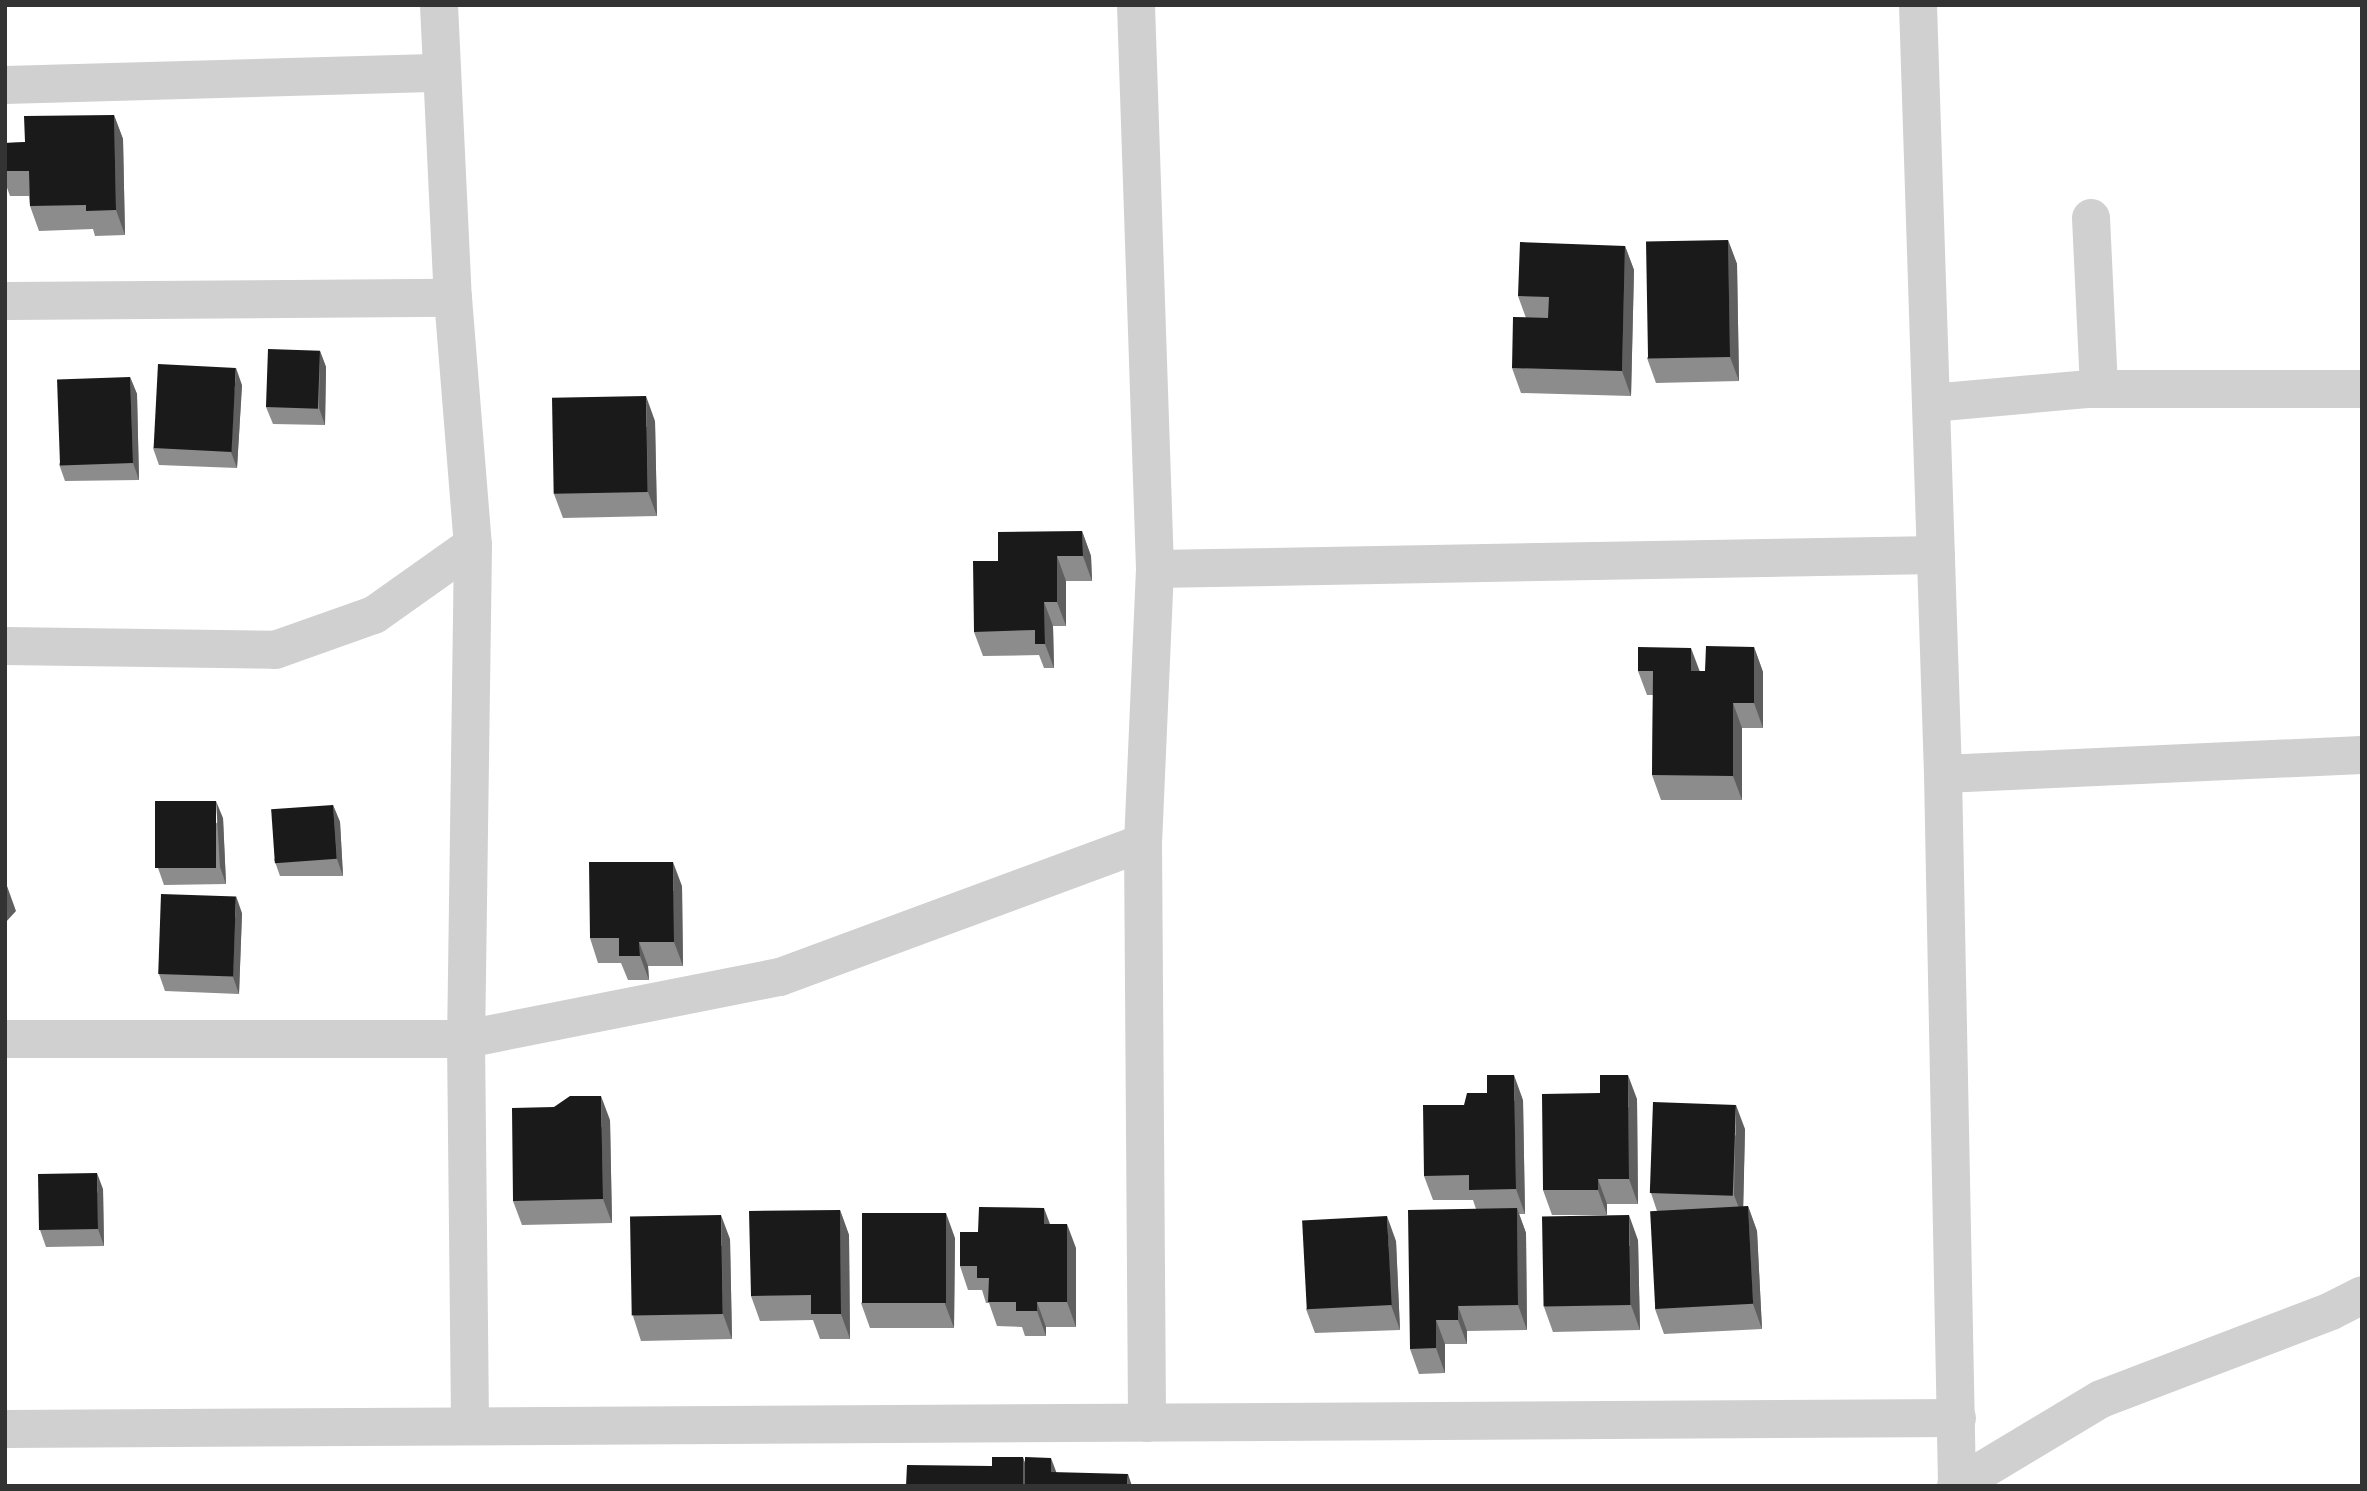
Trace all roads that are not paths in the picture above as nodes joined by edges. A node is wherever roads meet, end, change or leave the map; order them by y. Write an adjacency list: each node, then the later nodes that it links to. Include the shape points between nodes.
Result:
1 (439, 5): 4 (street)
2 (1136, 5): 14 (street)
3 (1918, 5): 11 (street)
4 (441, 73): 5 (street); 7 (street)
5 (5, 85)
6 (2091, 218): 9 (street)
7 (453, 298): 8 (street); 12 (street)
8 (5, 301)
9 (2099, 389): 10 (street); 11 (street)
10 (2362, 389)
11 (1931, 402): 13 (street)
12 (473, 545): 15 (street, via 374,615 275,650); 20 (street)
13 (1936, 555): 14 (street); 17 (street)
14 (1154, 569): 18 (street)
15 (5, 646)
16 (2362, 755): 17 (street)
17 (1944, 774): 22 (street)
18 (1143, 843): 20 (street, via 780,976); 23 (street)
19 (5, 1039): 20 (street)
20 (466, 1039): 24 (street)
21 (2362, 1295): 26 (street, via 2101,1399)
22 (1956, 1418): 23 (street); 26 (street)
23 (1147, 1423): 24 (street)
24 (470, 1426): 25 (street)
25 (5, 1429)
26 (1956, 1485)

